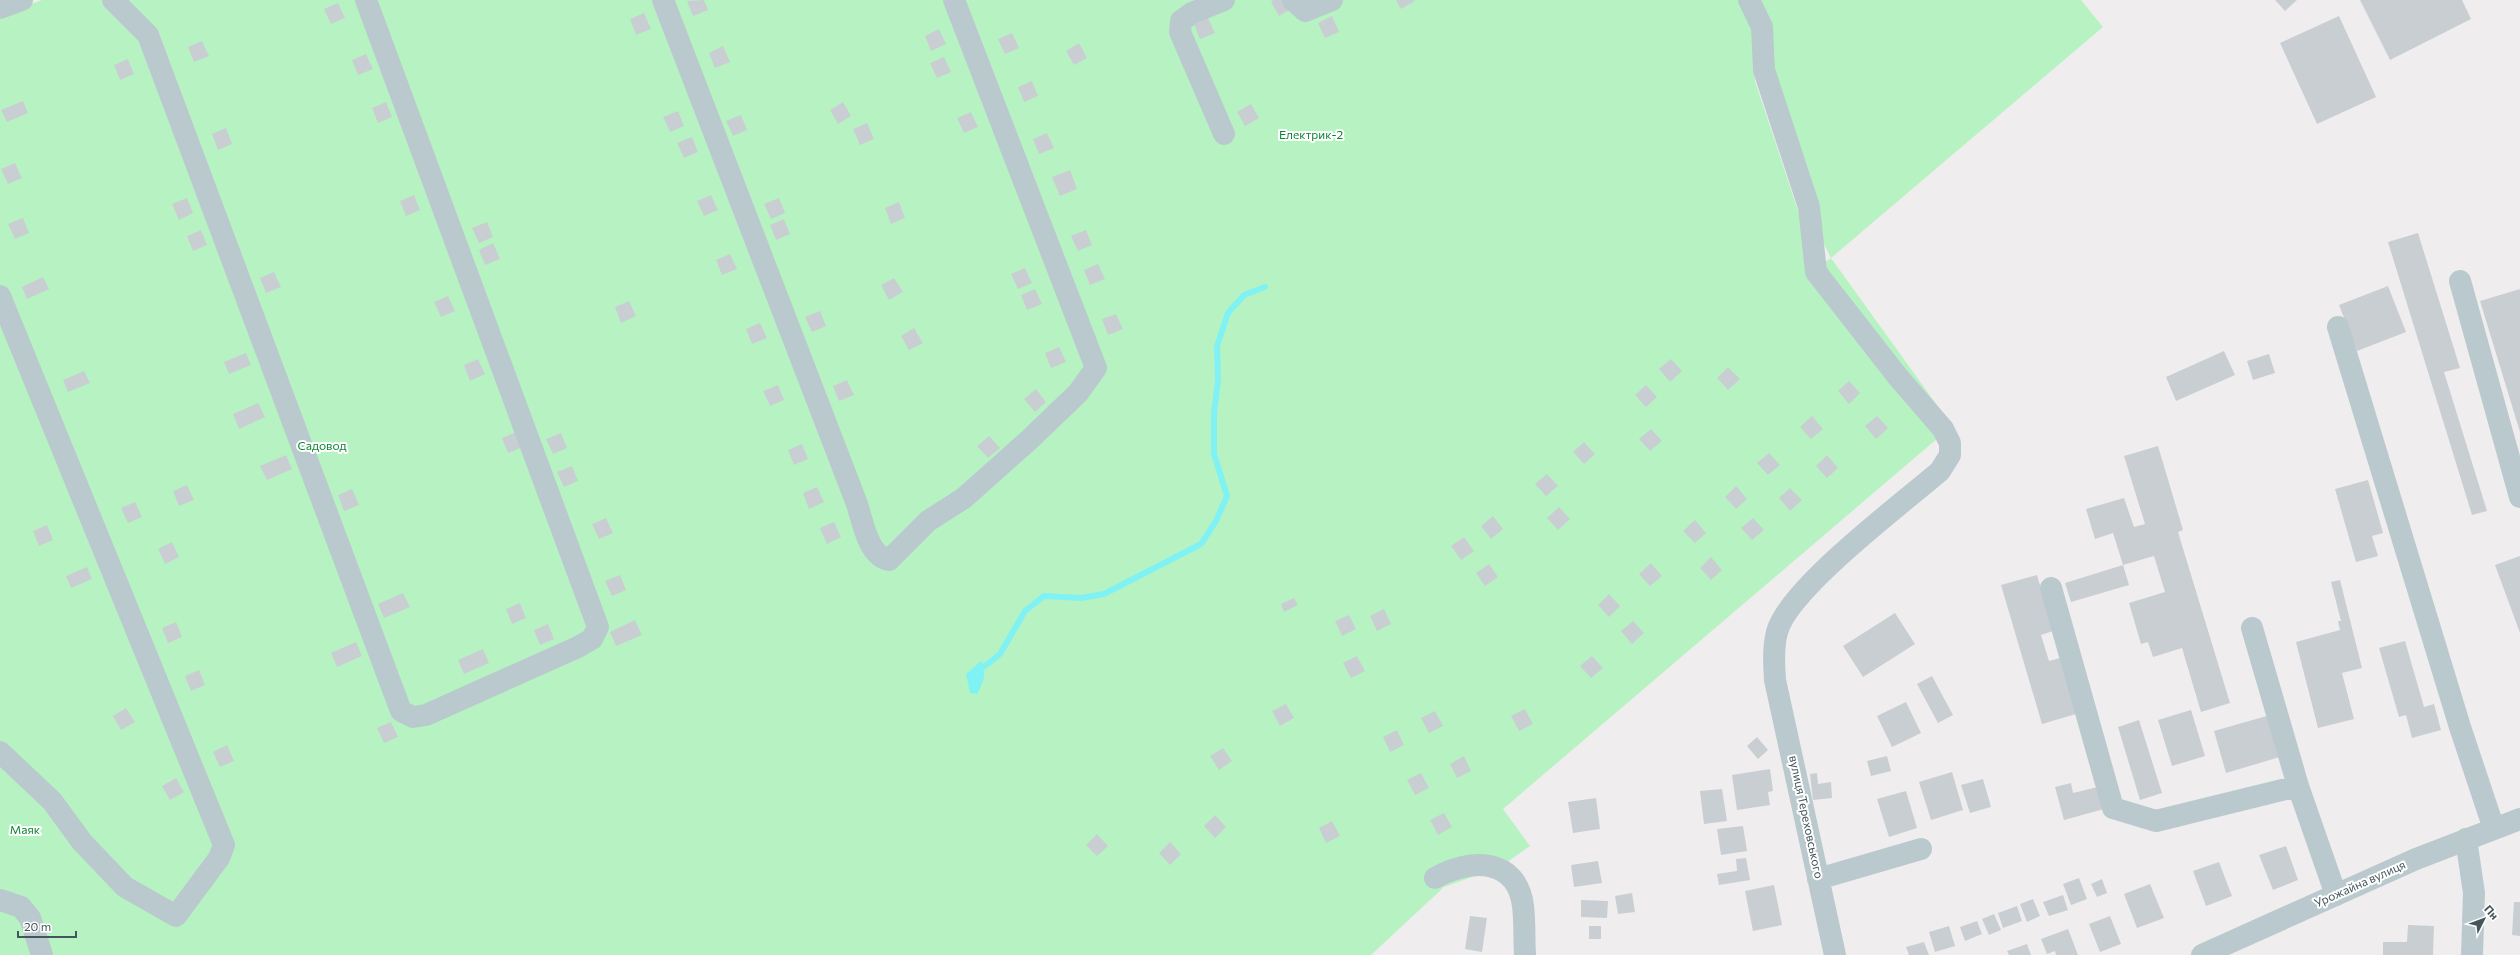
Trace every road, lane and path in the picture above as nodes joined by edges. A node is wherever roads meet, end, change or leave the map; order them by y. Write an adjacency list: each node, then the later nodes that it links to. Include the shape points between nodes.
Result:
1 (22, 0): 10 (street)
2 (113, 0): 3 (street, via 148,35 401,711 413,717 426,715 578,647 592,639 598,627)
3 (366, 0)
4 (663, 0): 5 (street, via 858,504 870,544 883,558 889,560 928,521 964,498 1029,440 1078,393 1096,368)
5 (954, 0)
6 (1224, 0): 11 (street, via 1192,13 1181,21 1180,32)
7 (1293, 0): 8 (street, via 1305,11)
8 (1332, 0)
9 (1749, 0): 25 (street, вулиця Тереховського, via 1762,27 1764,70 1809,207 1816,272 1898,377 1943,429 1950,443 1950,455 1940,471 1823,571 1798,596 1777,631 1773,654 1775,680)
10 (0, 8)
11 (1224, 134)
12 (2460, 281): 15 (street)
13 (0, 296): 18 (street, via 224,845 219,858 176,916 124,887 82,842 52,801)
14 (2338, 327): 21 (street, via 2460,728)
15 (2520, 497)
16 (2051, 588): 19 (street, via 2113,808 2156,820)
17 (2252, 628): 19 (street)
18 (0, 752)
19 (2298, 786): 26 (street)
20 (2520, 819): 21 (street, Урожайна вулиця)
21 (2494, 829): 22 (street, Урожайна вулиця)
22 (2466, 839): 26 (street, Урожайна вулиця); 32 (street, via 2474,893)
23 (1921, 849): 25 (street)
24 (1436, 878): 29 (street, via 1449,870 1475,864 1497,868 1512,877 1523,905)
25 (1818, 879): 30 (street, вулиця Тереховського)
26 (2336, 895): 31 (street, Урожайна вулиця)
27 (0, 900): 28 (street, via 21,907 30,918)
28 (42, 955)
29 (1525, 955)
30 (1835, 955)
31 (2202, 955)
32 (2472, 955)

